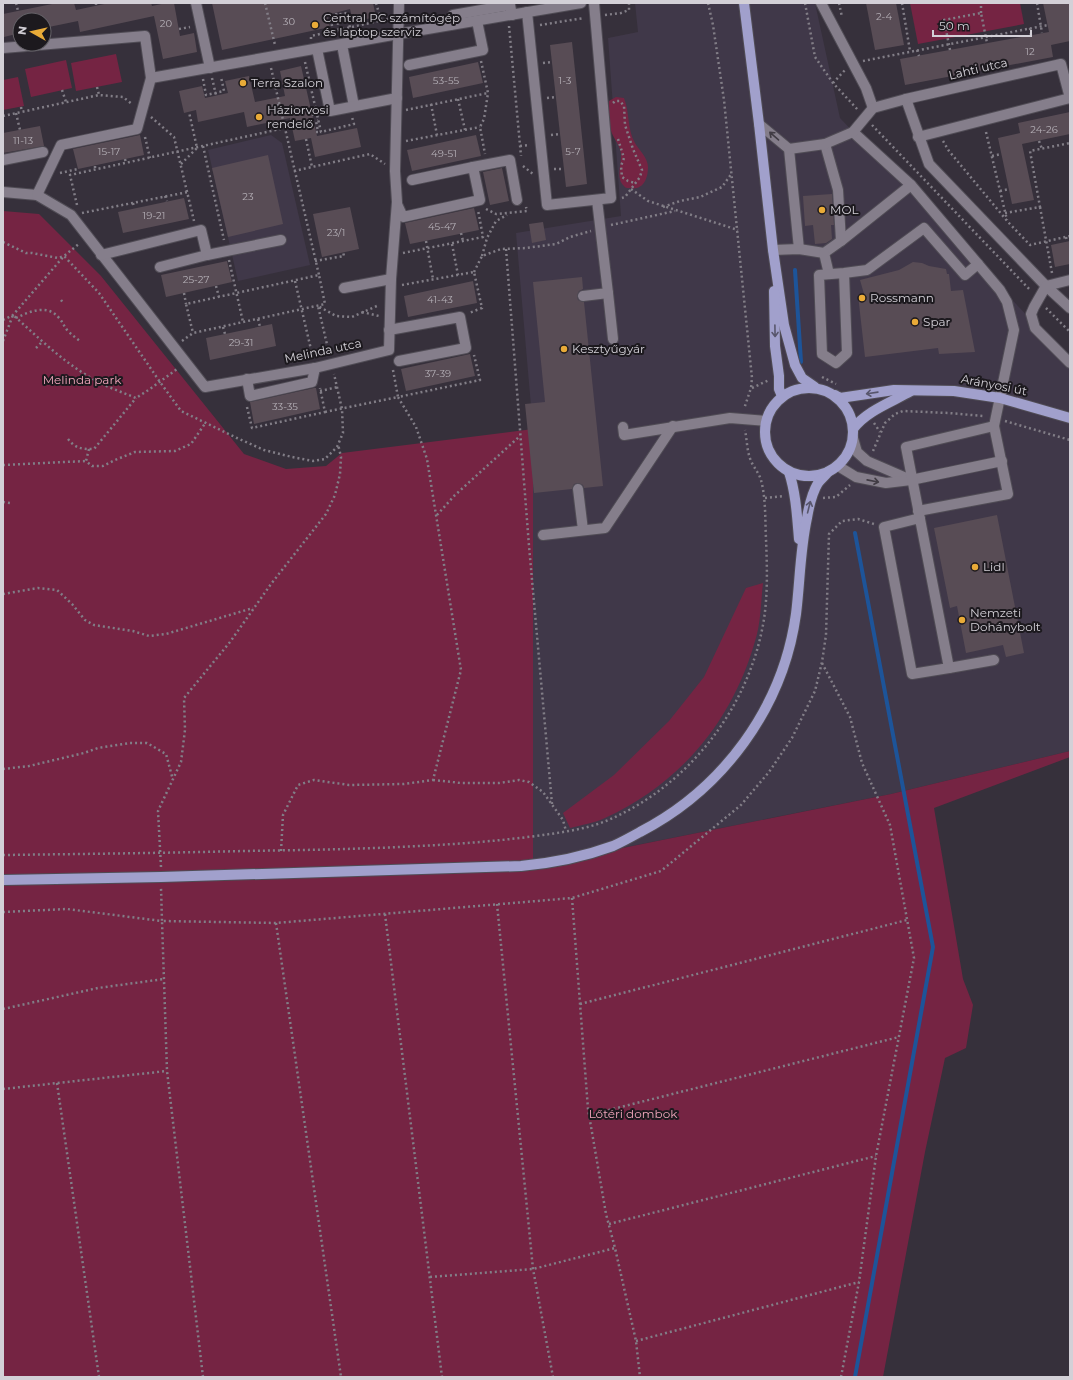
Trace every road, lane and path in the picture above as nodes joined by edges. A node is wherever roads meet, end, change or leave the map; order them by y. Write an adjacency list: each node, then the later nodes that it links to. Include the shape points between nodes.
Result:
1 (16, 3): 17 (path)
2 (196, 3): 56 (street)
3 (265, 3): 16 (path)
4 (376, 3): 24 (path)
5 (399, 3): 35 (street)
6 (581, 3): 18 (street)
7 (594, 3): 22 (street)
8 (629, 3): 22 (path, via 629,10)
9 (708, 3): 134 (path, via 724,100)
10 (744, 3): 91 (main road)
11 (821, 3): 54 (street)
12 (902, 3): 48 (path)
13 (982, 3): 19 (path)
14 (1037, 3): 29 (path)
15 (271, 6): 16 (path)
16 (266, 8): 42 (path)
17 (18, 11)
18 (527, 12): 21 (street); 149 (street, via 547,205)
19 (981, 13): 38 (path); 41 (path, via 944,20)
20 (336, 14): 30 (path, via 347,13); 32 (path); 33 (path, via 330,16)
21 (510, 15): 25 (street); 26 (street, via 510,5 453,15); 135 (path)
22 (595, 17): 27 (path); 149 (street, via 611,198)
23 (388, 19): 24 (path)
24 (380, 20): 30 (path)
25 (477, 21): 26 (street); 47 (street, via 483,50)
26 (450, 25): 35 (street)
27 (538, 25)
28 (1048, 25): 29 (path)
29 (1041, 26): 31 (path); 34 (path)
30 (350, 28): 32 (path)
31 (1030, 28): 36 (path); 38 (path)
32 (339, 30): 33 (path); 40 (path)
33 (333, 31): 37 (path)
34 (1042, 33)
35 (398, 34): 40 (street); 70 (street)
36 (1032, 35)
37 (311, 36)
38 (986, 37): 39 (path); 41 (path)
39 (987, 43)
40 (342, 44): 44 (street); 81 (street)
41 (949, 44): 45 (path); 46 (path)
42 (275, 46)
43 (3, 48): 58 (street, via 145,36)
44 (317, 49): 51 (street); 81 (street, via 330,111)
45 (917, 50): 48 (path); 50 (path)
46 (950, 50)
47 (479, 51): 55 (street); 66 (path)
48 (910, 51): 54 (path)
49 (542, 56): 53 (path)
50 (918, 56)
51 (268, 58): 56 (street); 77 (path)
52 (552, 62): 53 (path)
53 (543, 63): 57 (path)
54 (852, 63): 60 (path); 83 (street, via 866,88)
55 (409, 65)
56 (210, 68): 58 (street); 67 (path, via 224,91); 67 (path, via 206,95)
57 (543, 70)
58 (151, 78): 136 (street, via 136,129 61,145)
59 (310, 82): 61 (path)
60 (833, 83)
61 (305, 84)
62 (97, 87): 68 (path)
63 (215, 89): 67 (path)
64 (62, 90): 75 (path)
65 (545, 91): 71 (path)
66 (488, 93): 73 (path); 92 (path, via 484,119)
67 (216, 94)
68 (99, 95)
69 (556, 97): 71 (path)
70 (397, 98): 81 (street); 133 (street)
71 (546, 98): 78 (path)
72 (1070, 98): 74 (street, Lahti utca, via 1061,64); 101 (street, Lahti utca)
73 (458, 99): 76 (path); 95 (path)
74 (906, 99): 83 (street); 101 (street)
75 (66, 102)
76 (432, 104): 84 (path); 100 (path)
77 (279, 105): 80 (path); 93 (path)
78 (547, 105)
79 (21, 106): 85 (path)
80 (272, 106)
81 (354, 106)
82 (611, 106): 139 (path, via 615,101 620,101 624,106 632,149 642,170)
83 (873, 108): 97 (street)
84 (401, 110)
85 (22, 112)
86 (189, 112): 111 (path)
87 (16, 113): 94 (path)
88 (317, 114): 89 (path)
89 (312, 115)
90 (318, 120): 96 (path)
91 (759, 124): 112 (street, one-way to 91); 181 (main road)
92 (480, 127): 95 (path); 123 (path)
93 (285, 128): 110 (path); 132 (path)
94 (20, 130)
95 (464, 130): 100 (path)
96 (316, 132)
97 (853, 132): 109 (street); 140 (street)
98 (979, 133): 116 (path, via 986,132)
99 (560, 134): 107 (path, via 550,135)
100 (437, 135): 106 (path)
101 (918, 137): 201 (street, via 929,164)
102 (616, 138): 139 (path, via 624,158 621,166 622,176)
103 (950, 138): 163 (path, via 942,139 949,151)
104 (306, 139): 127 (path)
105 (1039, 141): 113 (path)
106 (400, 142)
107 (551, 142)
108 (1070, 143): 113 (path)
109 (825, 144): 112 (street); 174 (street, via 838,190)
110 (203, 146): 111 (path); 122 (path)
111 (197, 148): 121 (path); 124 (path)
112 (789, 149): 180 (street)
113 (1042, 149): 154 (path, via 1030,151)
114 (43, 152): 118 (street)
115 (1001, 154): 116 (path)
116 (992, 156): 143 (path)
117 (125, 159): 121 (path)
118 (3, 160)
119 (211, 162): 122 (path)
120 (553, 162): 128 (path)
121 (126, 163): 131 (path)
122 (207, 164): 182 (path)
123 (487, 164): 126 (street); 152 (street, via 510,160)
124 (181, 165)
125 (95, 166): 131 (path)
126 (473, 166): 138 (street); 148 (street)
127 (312, 167): 132 (path); 133 (path, via 370,154)
128 (554, 169): 129 (path); 137 (path)
129 (564, 169)
130 (78, 170): 136 (path)
131 (95, 170): 162 (path, via 70,176)
132 (294, 170): 158 (path)
133 (394, 171): 151 (street)
134 (732, 172): 155 (path, via 722,187 700,197); 165 (path)
135 (523, 173)
136 (48, 175): 145 (street)
137 (555, 176)
138 (412, 180)
139 (635, 183): 142 (path)
140 (911, 185): 174 (street); 190 (street)
141 (1009, 188): 143 (path)
142 (631, 189): 147 (path); 155 (path, via 648,201)
143 (1000, 191): 161 (path)
144 (3, 192): 145 (street, Melinda utca)
145 (37, 194): 162 (street, Melinda utca)
146 (166, 196): 150 (path); 153 (path); 166 (path, via 188,192)
147 (620, 199)
148 (478, 200): 151 (street, via 403,217); 160 (path, via 486,209 496,214); 173 (path, via 484,237)
149 (597, 200): 164 (street)
150 (166, 202)
151 (396, 202): 200 (street)
152 (522, 202): 160 (path, via 527,211)
153 (133, 203): 156 (path); 162 (path)
154 (1040, 206): 161 (path); 175 (path)
155 (663, 207): 159 (path)
156 (134, 208)
157 (308, 210): 158 (path)
158 (304, 211): 189 (path)
159 (675, 211): 164 (path); 165 (path)
160 (509, 213): 188 (path, via 496,221 487,238)
161 (1005, 213): 163 (path)
162 (75, 215): 169 (street, Melinda utca)
163 (1008, 222): 175 (path, via 1030,245)
164 (600, 228): 179 (path, via 556,244); 206 (street)
165 (738, 230): 254 (path, via 752,378)
166 (197, 232): 186 (street); 187 (street, via 201,230)
167 (462, 233): 173 (path)
168 (1070, 236): 170 (path)
169 (88, 237): 186 (street, Melinda utca); 217 (path, via 64,256)
170 (1066, 237): 175 (path); 176 (path)
171 (281, 240): 182 (street)
172 (426, 241): 178 (path)
173 (463, 241): 177 (path)
174 (841, 242): 185 (street)
175 (1046, 242): 201 (path)
176 (1067, 242)
177 (452, 244): 178 (path); 196 (path)
178 (427, 248): 184 (path); 197 (path)
179 (506, 249): 188 (path); 261 (path)
180 (799, 249): 181 (street); 185 (street)
181 (773, 250): 243 (main road, via 784,325 795,365 802,378); 247 (main road, one-way to 247, via 775,346 779,389)
182 (227, 251): 187 (street); 205 (path)
183 (343, 252): 189 (path, via 344,256)
184 (404, 253)
185 (824, 253): 194 (street)
186 (101, 255): 233 (street, Melinda utca)
187 (207, 255): 191 (street)
188 (482, 256): 192 (path)
189 (315, 261): 195 (path)
190 (978, 264): 193 (street, via 965,275 924,228 867,270); 250 (street, via 1007,302 1014,330)
191 (160, 267)
192 (474, 272): 196 (path); 218 (path, via 482,308)
193 (844, 273): 194 (street); 194 (street, via 847,353 836,363 822,354 819,275)
194 (829, 274)
195 (319, 275): 199 (path); 213 (path, via 325,304)
196 (458, 275): 197 (path)
197 (433, 279): 200 (path)
198 (1070, 280): 201 (street)
199 (295, 281): 205 (path); 215 (path)
200 (393, 282): 203 (street); 210 (street)
201 (1050, 285): 214 (street); 240 (street, via 1032,314 1036,328)
202 (216, 286): 208 (path)
203 (344, 288)
204 (184, 293): 212 (path)
205 (237, 293): 208 (path); 223 (path)
206 (608, 293): 207 (street); 229 (street)
207 (583, 296)
208 (219, 297): 212 (path)
209 (61, 300): 211 (path)
210 (390, 300): 216 (path); 220 (street)
211 (64, 304)
212 (186, 304): 227 (path)
213 (318, 306): 215 (path); 216 (path, via 336,316 352,317); 239 (path)
214 (1070, 308)
215 (302, 309): 221 (path); 241 (path)
216 (362, 312): 220 (path)
217 (13, 315): 219 (path); 222 (path); 230 (path)
218 (460, 317): 226 (street); 235 (street)
219 (16, 318): 231 (path); 232 (path, via 28,312 51,311)
220 (390, 318): 226 (street)
221 (258, 319): 223 (path); 225 (path)
222 (3, 320)
223 (243, 322): 224 (path)
224 (223, 327): 227 (path); 228 (path)
225 (260, 327)
226 (389, 330): 236 (street)
227 (193, 333): 233 (path)
228 (225, 334)
229 (613, 339)
230 (3, 341)
231 (43, 341): 234 (path); 249 (path, via 53,352 94,380)
232 (80, 341)
233 (173, 347): 238 (street, Melinda utca)
234 (36, 348)
235 (466, 348): 237 (street); 248 (path, via 473,351 480,380)
236 (389, 350): 239 (street, Melinda utca); 248 (path)
237 (399, 361)
238 (185, 362): 242 (street, Melinda utca, via 204,387); 249 (path)
239 (332, 363): 241 (street, Melinda utca); 244 (path, via 338,387)
240 (1070, 363)
241 (315, 368): 242 (street, Melinda utca); 242 (street, via 312,382 250,396); 244 (path)
242 (247, 379)
243 (815, 387): 246 (main road); 247 (main road, via 797,388)
244 (320, 390): 252 (path)
245 (911, 391): 246 (main road, Arányosi út, one-way to 246, via 894,390 840,398); 250 (main road, Arányosi út, via 954,391); 260 (main road, via 858,421)
246 (831, 393): 260 (main road, via 847,408 852,420)
247 (782, 396): 255 (main road, via 769,412)
248 (398, 397): 252 (path); 275 (path, via 416,427 427,459)
249 (136, 398): 264 (path, via 102,441 94,449)
250 (1000, 398): 253 (main road, Arányosi út); 258 (street)
251 (246, 400): 252 (path, via 252,428)
252 (325, 412)
253 (1070, 418)
254 (743, 419): 255 (street); 257 (street, via 730,418); 290 (path, via 750,460 760,476 765,498 767,584 761,635 744,684 720,727 674,779 655,794 624,812 605,821)
255 (766, 421): 269 (main road, via 764,431 768,450)
256 (206, 422): 265 (path, via 191,444 175,451 135,452 103,466 92,466)
257 (673, 426): 259 (street, via 624,435); 278 (street, via 605,528)
258 (994, 426): 266 (street); 271 (street, via 906,447)
259 (623, 427)
260 (853, 434): 268 (main road, via 850,448); 271 (street, via 857,452 867,461)
261 (520, 436): 275 (path, via 454,496); 289 (path)
262 (68, 439): 264 (path, via 73,446)
263 (338, 444): 282 (path, via 341,457 340,474 335,495 326,514)
264 (89, 449): 265 (path)
265 (86, 461): 267 (path)
266 (1002, 461): 271 (street); 276 (street, via 1008,494)
267 (3, 465)
268 (838, 466): 270 (main road); 271 (street, one-way to 271, via 856,477 886,483)
269 (789, 472): 270 (main road, via 808,476); 280 (main road, via 796,507)
270 (828, 472): 280 (main road, one-way to 270, via 812,498 818,484)
271 (912, 479): 276 (street)
272 (578, 489): 278 (street)
273 (3, 502): 274 (path)
274 (10, 503)
275 (437, 515): 288 (path, via 461,670)
276 (919, 515): 277 (street); 285 (street)
277 (884, 526): 284 (path, via 858,519 842,521 829,534 826,634); 285 (street, via 912,674)
278 (583, 530): 279 (street)
279 (543, 535)
280 (800, 559): 294 (main road, via 796,615 784,665 776,687 754,728 720,773 692,798 661,821 614,846 569,859 521,866)
281 (3, 594): 282 (path, via 38,588 57,590 85,620 94,625 149,636 166,634)
282 (254, 608): 287 (path, via 184,698 185,730 181,762)
283 (994, 660): 285 (street)
284 (822, 662): 296 (path, via 815,692 792,738 741,806 661,871); 300 (path, via 850,717 862,763 890,824)
285 (949, 668)
286 (3, 769): 287 (path, via 84,754 98,748 147,743 166,754)
287 (173, 780): 292 (path, via 158,811)
288 (433, 780): 289 (path, via 461,783 519,780 529,782 543,792); 291 (path, via 404,784 349,785 314,780 298,785 283,815)
289 (552, 804): 290 (path, via 563,820)
290 (566, 831): 291 (path, via 494,842 380,849)
291 (281, 851): 292 (path)
292 (161, 853): 293 (path)
293 (3, 856)
294 (161, 877): 295 (main road); 301 (path)
295 (3, 880)
296 (572, 898): 297 (path); 304 (path)
297 (497, 904): 299 (path); 314 (path)
298 (3, 912): 301 (path, via 67,909)
299 (385, 914): 302 (path); 315 (path)
300 (907, 920): 304 (path); 306 (path, via 914,958)
301 (162, 921): 302 (path); 303 (path)
302 (276, 923): 320 (path)
303 (164, 979): 305 (path, via 98,988); 307 (path)
304 (580, 1004): 310 (path)
305 (3, 1009)
306 (899, 1037): 310 (path); 311 (path)
307 (167, 1071): 308 (path); 319 (path)
308 (57, 1083): 309 (path); 318 (path)
309 (3, 1089)
310 (589, 1115): 312 (path)
311 (876, 1156): 312 (path); 316 (path)
312 (609, 1224): 313 (path)
313 (615, 1248): 314 (path); 317 (path)
314 (534, 1268): 315 (path); 322 (path)
315 (430, 1277): 321 (path)
316 (859, 1282): 317 (path); 324 (path)
317 (636, 1341): 323 (path)
318 (99, 1377)
319 (203, 1377)
320 (341, 1377)
321 (442, 1377)
322 (553, 1377)
323 (640, 1377)
324 (841, 1377)

